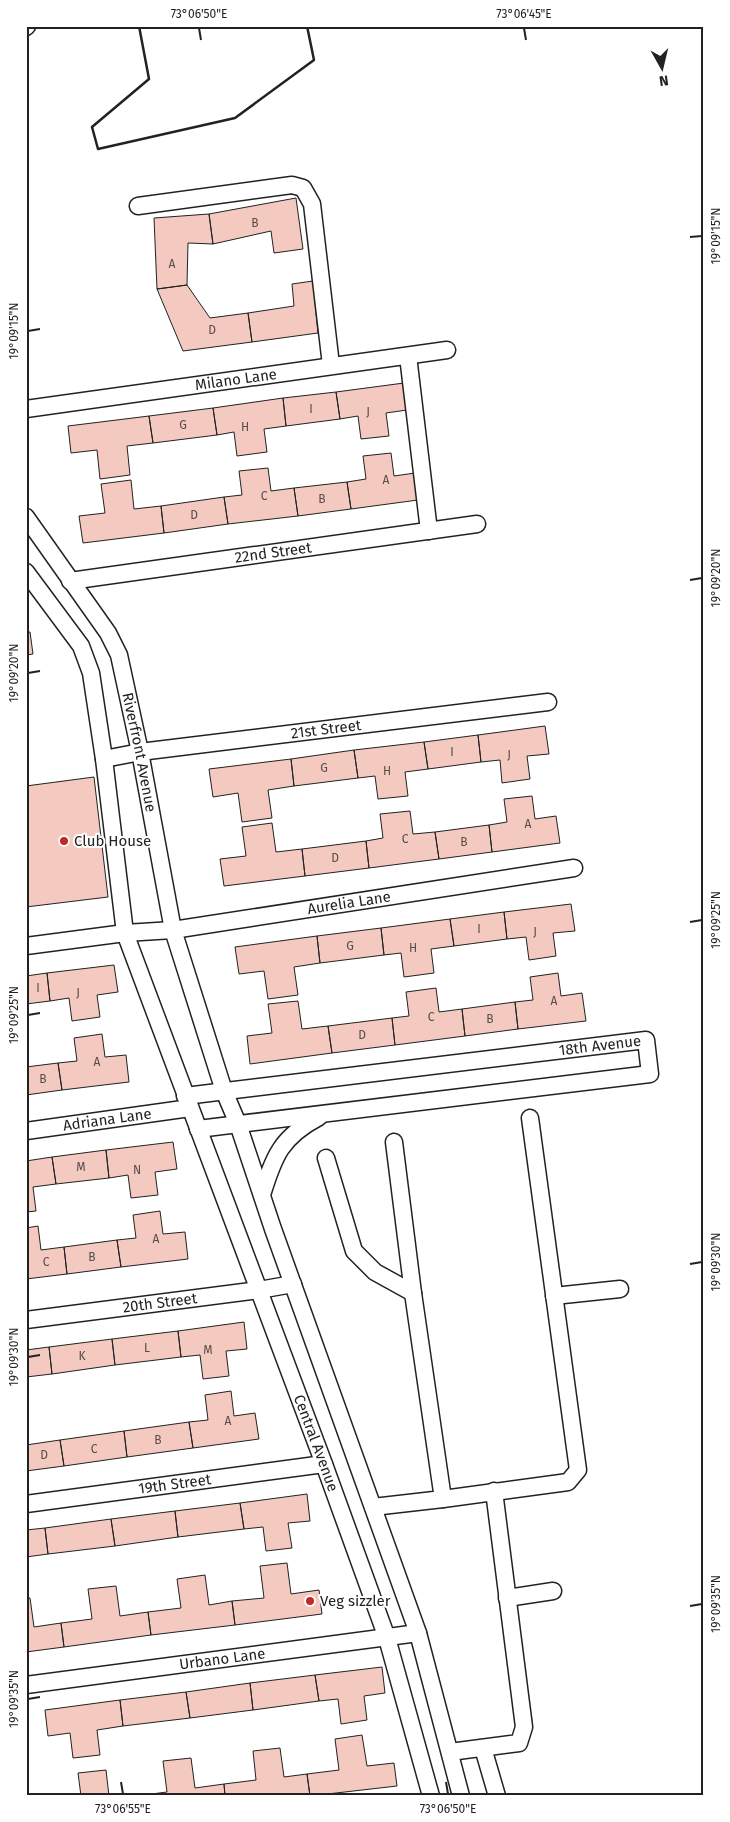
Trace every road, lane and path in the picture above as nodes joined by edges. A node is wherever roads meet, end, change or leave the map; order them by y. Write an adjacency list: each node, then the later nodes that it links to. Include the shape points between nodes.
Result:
1 (138, 206): 4 (street, via 292,185 303,188 312,204)
2 (447, 350): 3 (street, Milano Lane)
3 (408, 356): 4 (street, Milano Lane); 8 (street)
4 (330, 365): 5 (street, Milano Lane)
5 (26, 409)
6 (26, 517): 10 (street, Riverfront Avenue)
7 (477, 524): 8 (street, 22nd Street)
8 (429, 531): 10 (street, 22nd Street)
9 (26, 572): 13 (street, via 81,646 91,673)
10 (70, 581): 12 (street, Riverfront Avenue, via 108,633 119,656)
11 (548, 702): 12 (street, 21st Street)
12 (140, 752): 13 (street, 21st Street); 15 (street, Riverfront Avenue)
13 (104, 759): 16 (street)
14 (574, 868): 15 (street, Aurelia Lane)
15 (173, 930): 16 (street, Aurelia Lane); 18 (street, Riverfront Avenue)
16 (125, 932): 17 (street, Aurelia Lane); 19 (street)
17 (26, 946)
18 (224, 1090): 19 (street, 18th Avenue); 20 (street, 18th Avenue, via 646,1040 650,1074); 22 (street, Riverfront Avenue)
19 (188, 1102): 23 (street, Central Avenue); 24 (street, Adriana Lane)
20 (330, 1112): 22 (street, 18th Avenue); 27 (street, via 296,1130 282,1146 273,1161)
21 (530, 1118): 32 (street)
22 (238, 1124): 23 (street, 18th Avenue); 27 (street)
23 (198, 1129): 30 (street, Central Avenue)
24 (26, 1131)
25 (394, 1142): 31 (street)
26 (326, 1158): 31 (street, via 354,1250 375,1272)
27 (262, 1195): 28 (street)
28 (293, 1284): 30 (street, 20th Street); 38 (street)
29 (620, 1289): 32 (street)
30 (258, 1290): 33 (street, 20th Street); 34 (street, Central Avenue)
31 (413, 1293): 36 (street)
32 (554, 1296): 35 (street, via 578,1470 568,1482)
33 (26, 1320)
34 (324, 1464): 37 (street, 19th Street); 42 (street, Central Avenue)
35 (494, 1492): 36 (street); 40 (street)
36 (442, 1498): 38 (street)
37 (26, 1504)
38 (373, 1507): 41 (street)
39 (553, 1591): 40 (street)
40 (508, 1598): 44 (street, via 524,1727 519,1743)
41 (418, 1633): 42 (street, Urbano Lane); 45 (street)
42 (387, 1638): 43 (street, Urbano Lane); 46 (street, Central Avenue)
43 (26, 1685)
44 (483, 1748): 45 (street); 48 (street)
45 (450, 1752): 47 (street)
46 (431, 1796)
47 (461, 1796)
48 (497, 1796)

